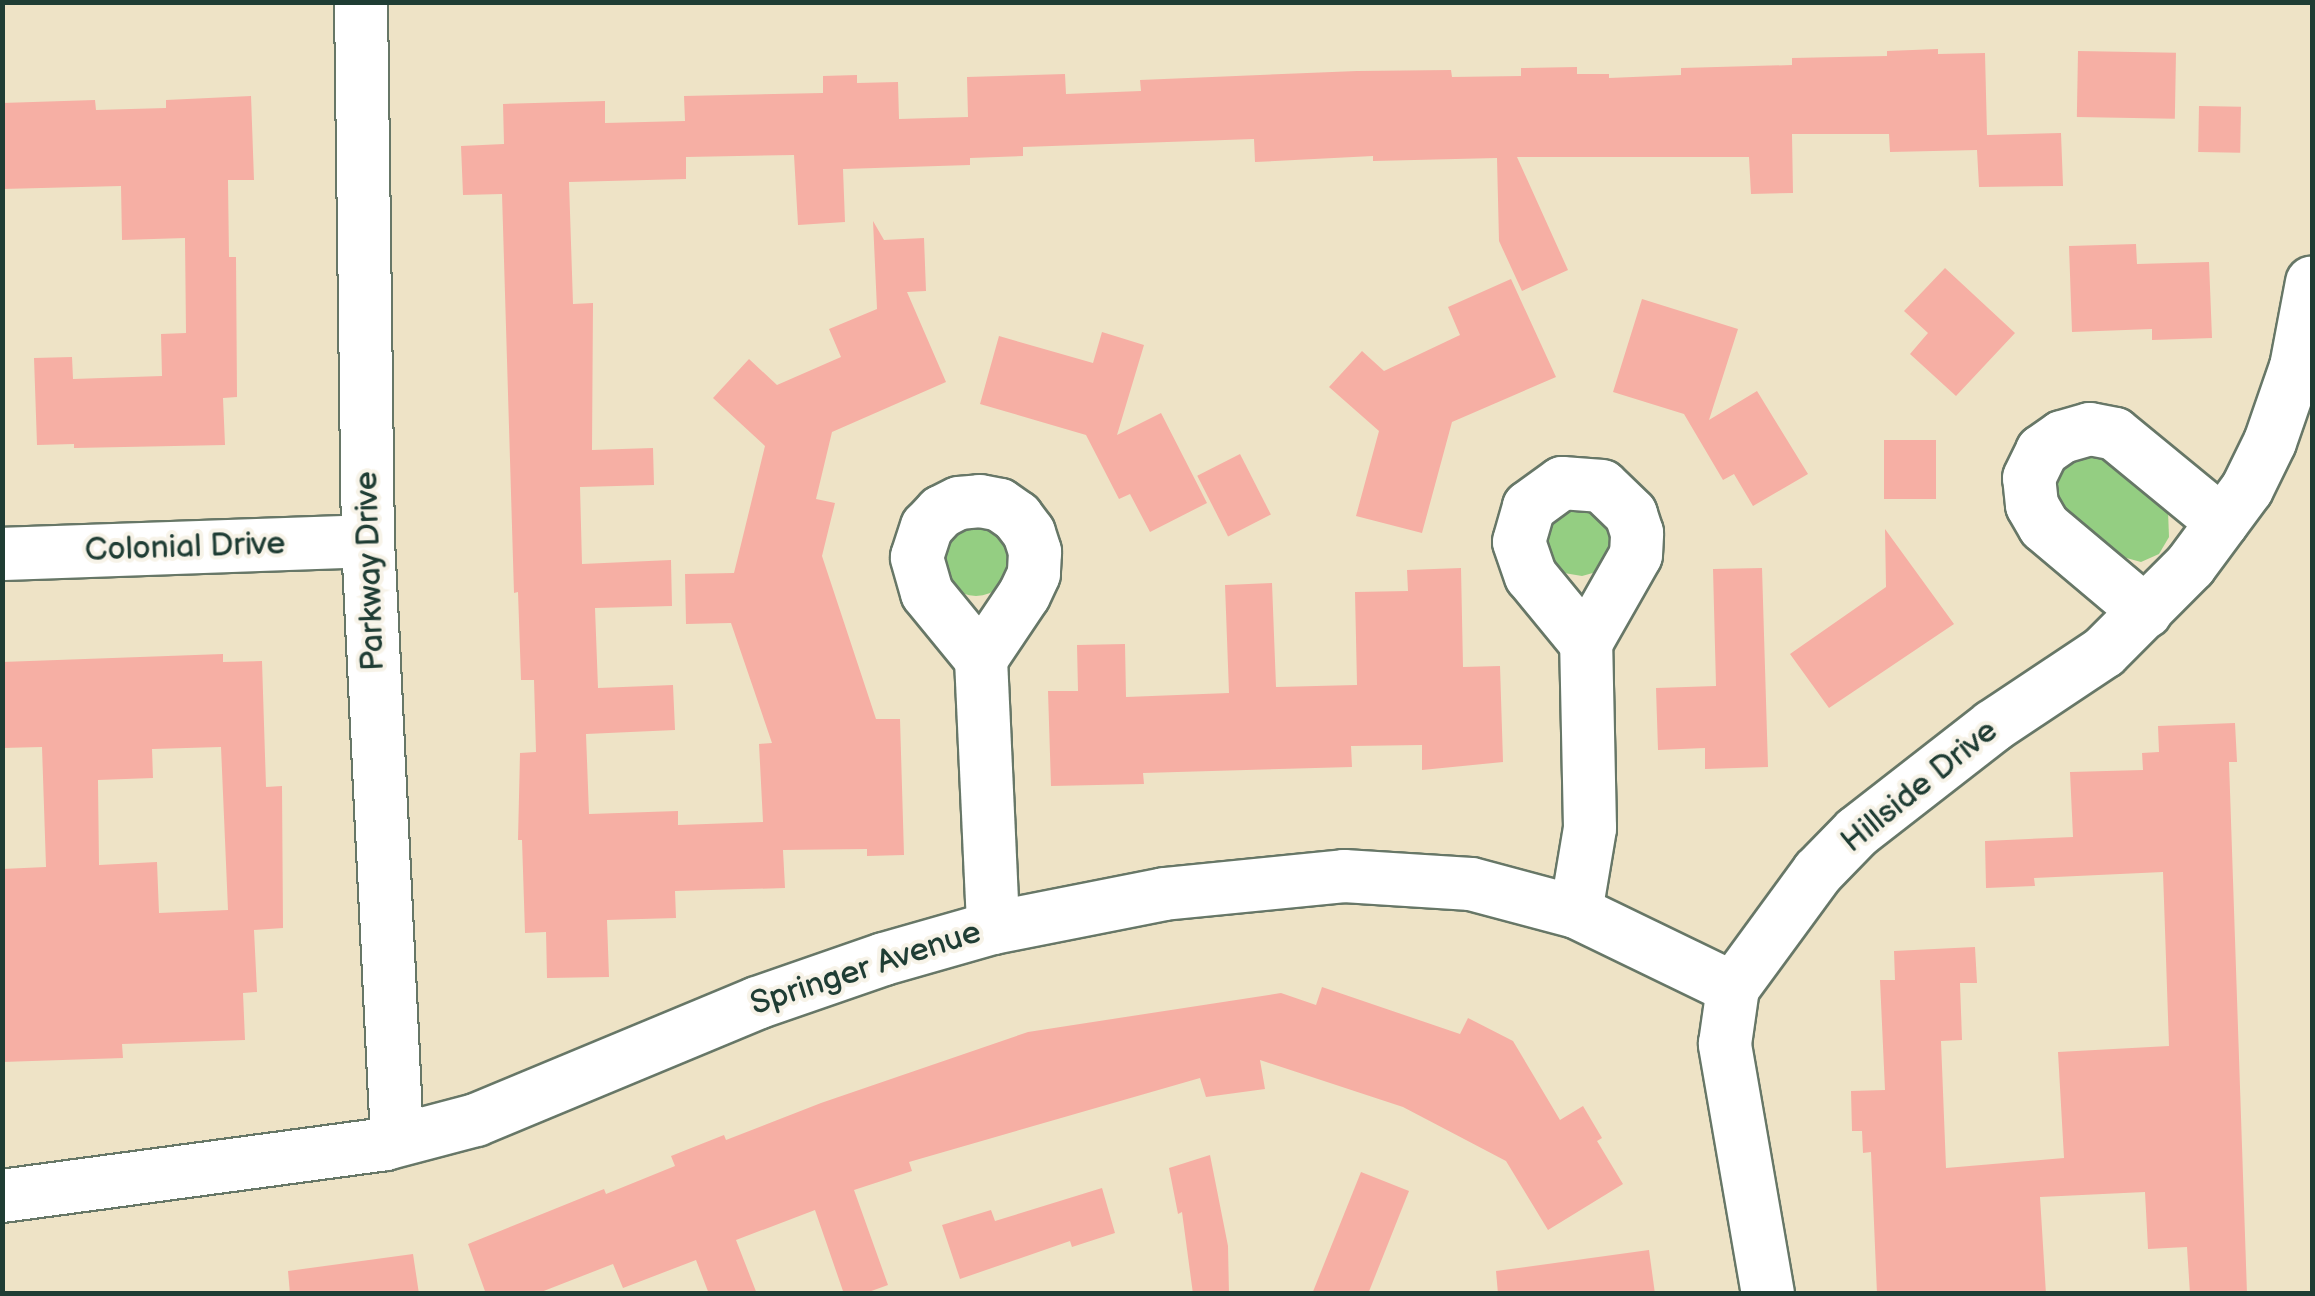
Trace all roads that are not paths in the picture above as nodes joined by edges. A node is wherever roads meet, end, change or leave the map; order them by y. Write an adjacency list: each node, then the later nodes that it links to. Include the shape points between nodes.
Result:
1 (361, 2): 4 (street, Parkway Drive)
2 (2312, 282): 3 (street, Hillside Drive, via 2296,367 2270,442)
3 (2222, 522): 6 (street, Hillside Drive); 6 (street, via 2115,434 2090,429 2042,451 2029,478 2032,505 2044,526)
4 (368, 541): 5 (street, Colonial Drive); 12 (street, Parkway Drive)
5 (2, 554)
6 (2146, 612): 11 (street, Hillside Drive, via 2104,652 1977,738 1857,832 1818,872)
7 (1586, 643): 9 (street, via 1590,828)
8 (981, 660): 10 (street)
9 (1576, 912): 10 (street, Springer Avenue, via 1471,884 1344,876 1164,894); 11 (street, Springer Avenue)
10 (993, 928): 12 (street, Springer Avenue, via 757,1003 476,1120)
11 (1733, 988): 14 (street, Hillside Drive, via 1725,1044)
12 (398, 1139): 13 (street, Springer Avenue)
13 (2, 1196)
14 (1768, 1294)

